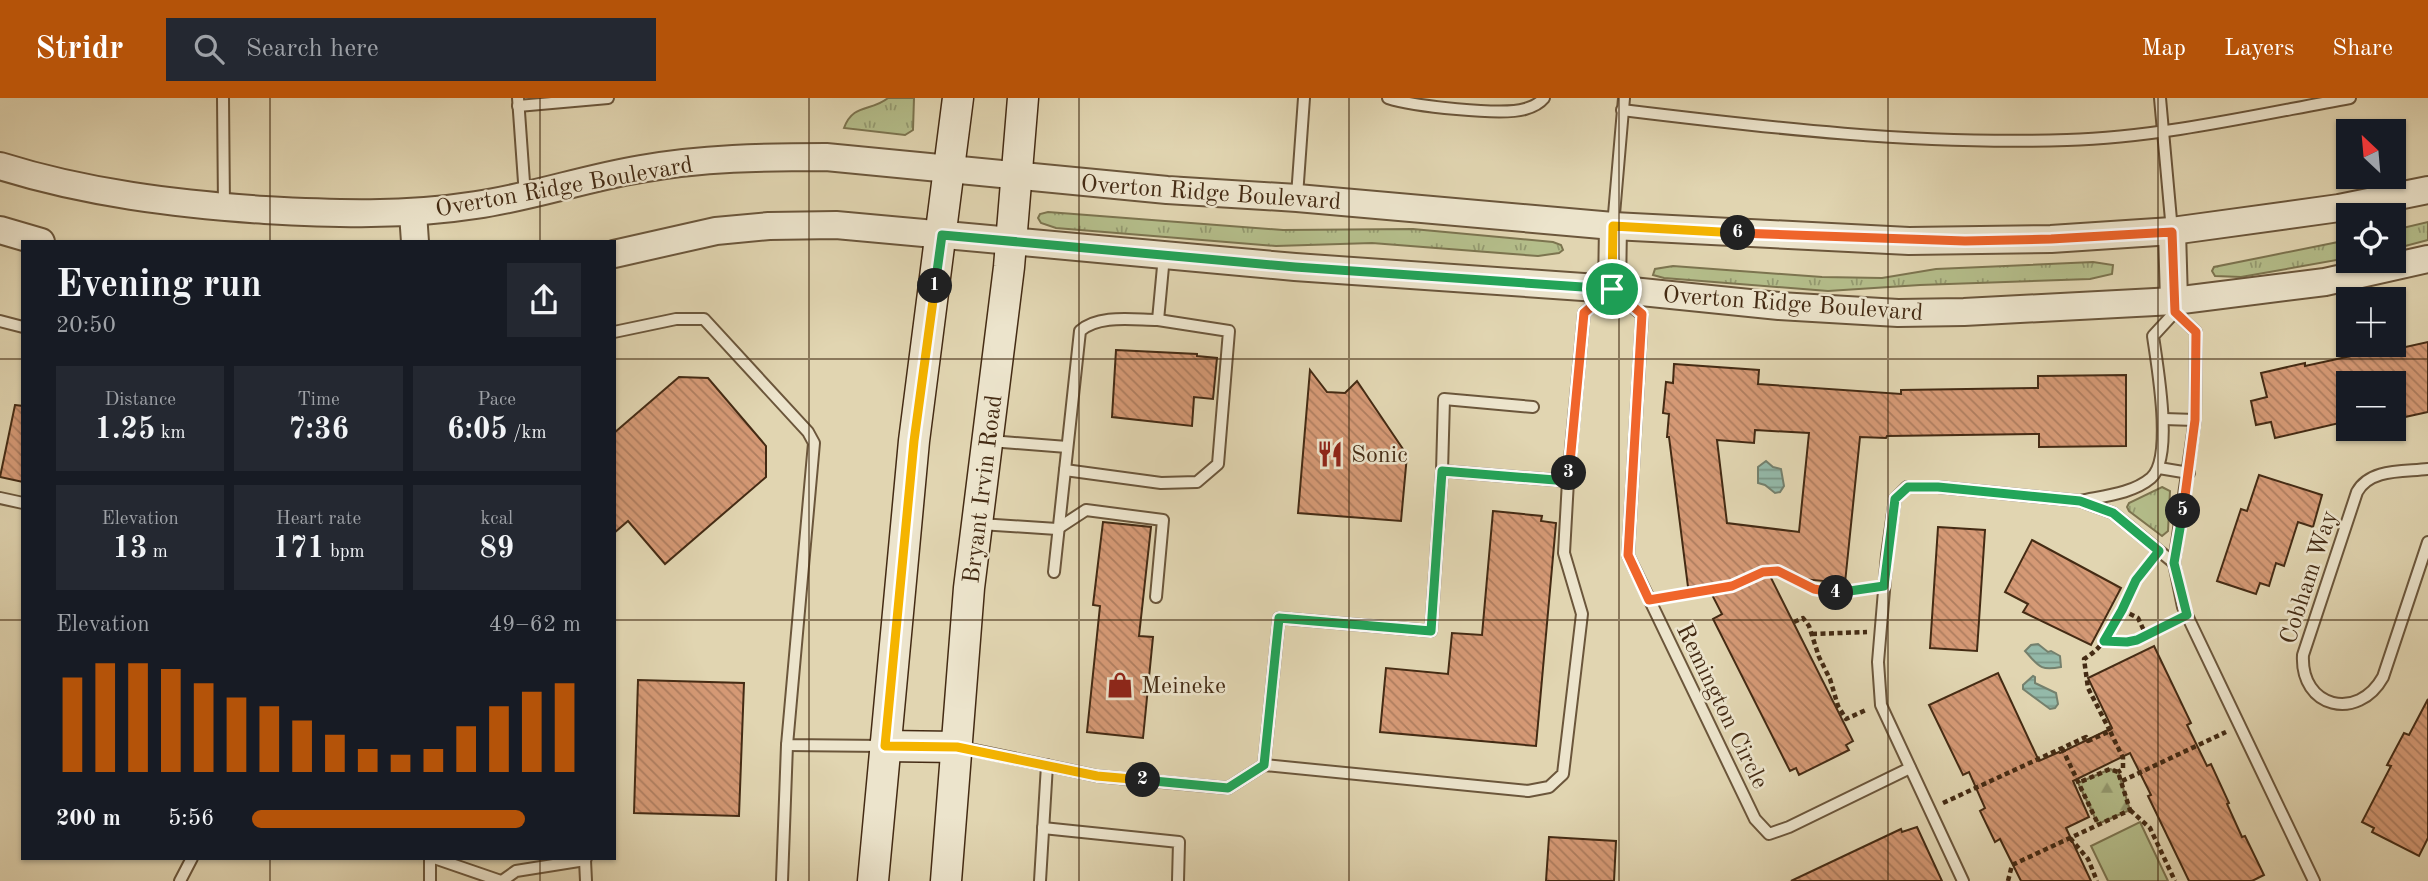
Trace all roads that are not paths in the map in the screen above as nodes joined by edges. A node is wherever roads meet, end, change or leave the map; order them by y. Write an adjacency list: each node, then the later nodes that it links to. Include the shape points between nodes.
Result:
1 (223, 98): 20 (lane)
2 (608, 98): 11 (lane)
3 (958, 98): 15 (main road)
4 (1023, 98): 16 (main road, Bryant Irvin Road)
5 (1304, 98): 19 (lane)
6 (1388, 98): 7 (lane, via 1492,111 1523,110)
7 (1544, 98)
8 (1623, 98): 12 (lane)
9 (2160, 98): 13 (lane)
10 (2350, 98): 13 (lane)
11 (518, 102): 18 (lane)
12 (1622, 110): 13 (lane, via 1855,136 2067,140); 22 (lane)
13 (2163, 132): 24 (lane)
14 (0, 166): 20 (street, Overton Ridge Boulevard, via 91,189)
15 (950, 171): 16 (street, Overton Ridge Boulevard); 18 (street, Overton Ridge Boulevard, via 826,157 699,161 640,169); 25 (main road)
16 (1017, 176): 19 (street, Overton Ridge Boulevard); 28 (main road, Bryant Irvin Road)
17 (2428, 190): 24 (street, Overton Ridge Boulevard)
18 (525, 196): 21 (street, Overton Ridge Boulevard)
19 (1297, 198): 22 (street, Overton Ridge Boulevard)
20 (224, 207): 21 (street, Overton Ridge Boulevard)
21 (413, 214): 27 (street)
22 (1613, 226): 24 (street, Overton Ridge Boulevard, via 1923,241); 32 (street)
23 (0, 230): 26 (street)
24 (2172, 232): 33 (street)
25 (942, 235): 28 (street, Overton Ridge Boulevard); 29 (street, Overton Ridge Boulevard, via 836,225 769,226 716,231); 59 (main road, via 914,441)
26 (34, 240)
27 (415, 240)
28 (1012, 242): 30 (street, Overton Ridge Boulevard); 41 (main road, Bryant Irvin Road)
29 (616, 254)
30 (1164, 256): 32 (street, Overton Ridge Boulevard); 34 (lane)
31 (2428, 260): 33 (street, Overton Ridge Boulevard)
32 (1612, 289): 33 (street, Overton Ridge Boulevard, via 1898,313); 48 (lane, via 1584,313); 63 (lane, Remington Circle, via 1642,314 1628,555 1755,819 1769,834)
33 (2175, 306): 39 (lane, via 2153,336); 40 (lane, via 2196,332)
34 (1158, 320): 42 (lane, via 1099,321 1080,331); 45 (lane, via 1229,331 1218,464 1197,482 1161,483)
35 (0, 321): 36 (lane)
36 (21, 326)
37 (616, 332): 58 (lane, via 676,319 704,319 814,443)
38 (1533, 407): 46 (lane, via 1444,399)
39 (2164, 419): 40 (lane); 43 (lane)
40 (2195, 420): 47 (lane)
41 (988, 440): 42 (lane); 52 (main road, Bryant Irvin Road)
42 (1067, 447): 45 (lane)
43 (2159, 468): 47 (lane); 50 (lane, via 2130,490)
44 (2428, 469): 54 (lane, Cobham Way, via 2369,478 2357,492 2303,655 2306,681 2319,697 2350,704 2369,697 2377,688)
45 (1065, 470): 53 (lane)
46 (1442, 471): 48 (lane); 62 (lane, via 1431,631 1279,618)
47 (2189, 473): 55 (lane)
48 (1568, 481): 62 (lane, via 1564,553 1582,614 1563,774 1549,788 1528,791)
49 (0, 498): 51 (lane)
50 (2080, 501): 55 (lane, via 2113,513); 63 (lane, via 1938,487 1908,487 1895,499 1878,662 1881,705)
51 (21, 503)
52 (977, 524): 53 (lane); 60 (main road, Bryant Irvin Road)
53 (1057, 528): 56 (lane); 57 (lane, via 1086,510 1163,520)
54 (2428, 542)
55 (2174, 563): 80 (lane, via 2185,611)
56 (1054, 572)
57 (1156, 597)
58 (787, 745): 59 (lane); 74 (lane)
59 (885, 746): 60 (main road); 75 (main road)
60 (957, 747): 61 (lane); 76 (main road, Bryant Irvin Road)
61 (1047, 765): 62 (lane, via 1097,776 1228,788); 64 (lane)
62 (1264, 765)
63 (1910, 768): 79 (lane)
64 (1043, 828): 77 (lane); 78 (lane, via 1179,842)
65 (191, 860): 70 (lane)
66 (432, 860): 71 (lane)
67 (438, 860): 72 (lane)
68 (580, 860): 72 (lane, via 516,870)
69 (586, 860): 73 (lane)
70 (180, 881)
71 (430, 881)
72 (502, 881)
73 (586, 881)
74 (782, 881)
75 (873, 881)
76 (946, 881)
77 (1040, 881)
78 (1178, 881)
79 (1963, 881)
80 (2314, 881)

